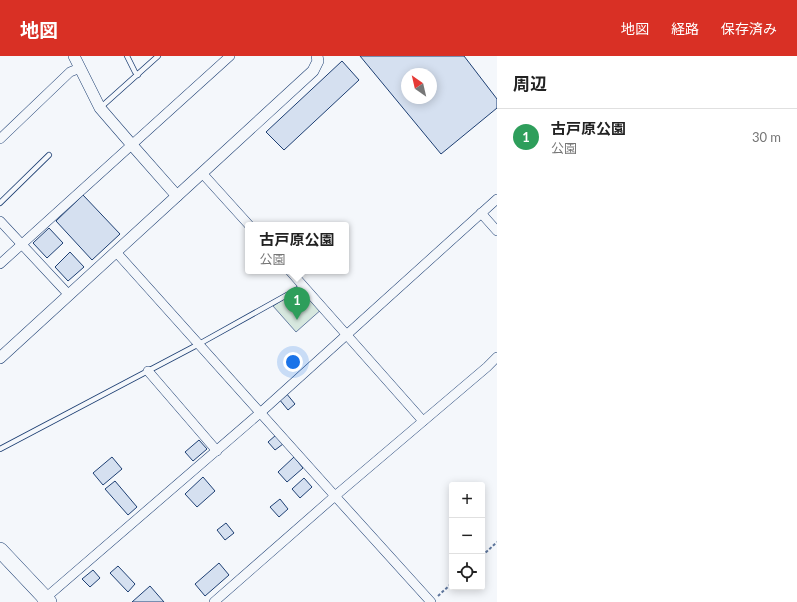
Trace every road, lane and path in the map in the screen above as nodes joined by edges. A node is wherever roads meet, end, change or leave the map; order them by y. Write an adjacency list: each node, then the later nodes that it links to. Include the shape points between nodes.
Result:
1 (74, 56): 6 (street)
2 (127, 56): 7 (lane)
3 (158, 56): 7 (lane)
4 (230, 56): 10 (street)
5 (317, 56): 12 (street, via 318,61 313,71)
6 (80, 68): 8 (street); 9 (street, via 70,72)
7 (138, 75): 8 (lane)
8 (100, 108): 10 (street)
9 (0, 138)
10 (132, 145): 13 (street); 20 (street)
11 (49, 155): 15 (lane)
12 (202, 173): 13 (street); 18 (street)
13 (177, 196): 21 (street)
14 (497, 199): 16 (street)
15 (0, 203)
16 (481, 213): 19 (street); 26 (street)
17 (0, 221): 20 (street)
18 (246, 222)
19 (497, 231)
20 (22, 244): 22 (street); 25 (street)
21 (116, 252): 25 (street); 27 (street)
22 (0, 264)
23 (293, 274): 24 (street)
24 (304, 286): 26 (street); 27 (lane)
25 (69, 295): 29 (street)
26 (347, 334): 31 (street); 32 (street)
27 (199, 344): 30 (lane); 31 (street)
28 (497, 357): 32 (street)
29 (0, 358)
30 (148, 371): 33 (lane); 34 (street)
31 (260, 413): 34 (street); 35 (street)
32 (423, 421): 35 (street)
33 (0, 449)
34 (217, 451): 41 (street)
35 (335, 496): 40 (street); 42 (street)
36 (497, 542): 38 (path)
37 (0, 551): 41 (highway)
38 (484, 554)
39 (449, 586): 40 (path)
40 (434, 600)
41 (45, 601)
42 (214, 602)

